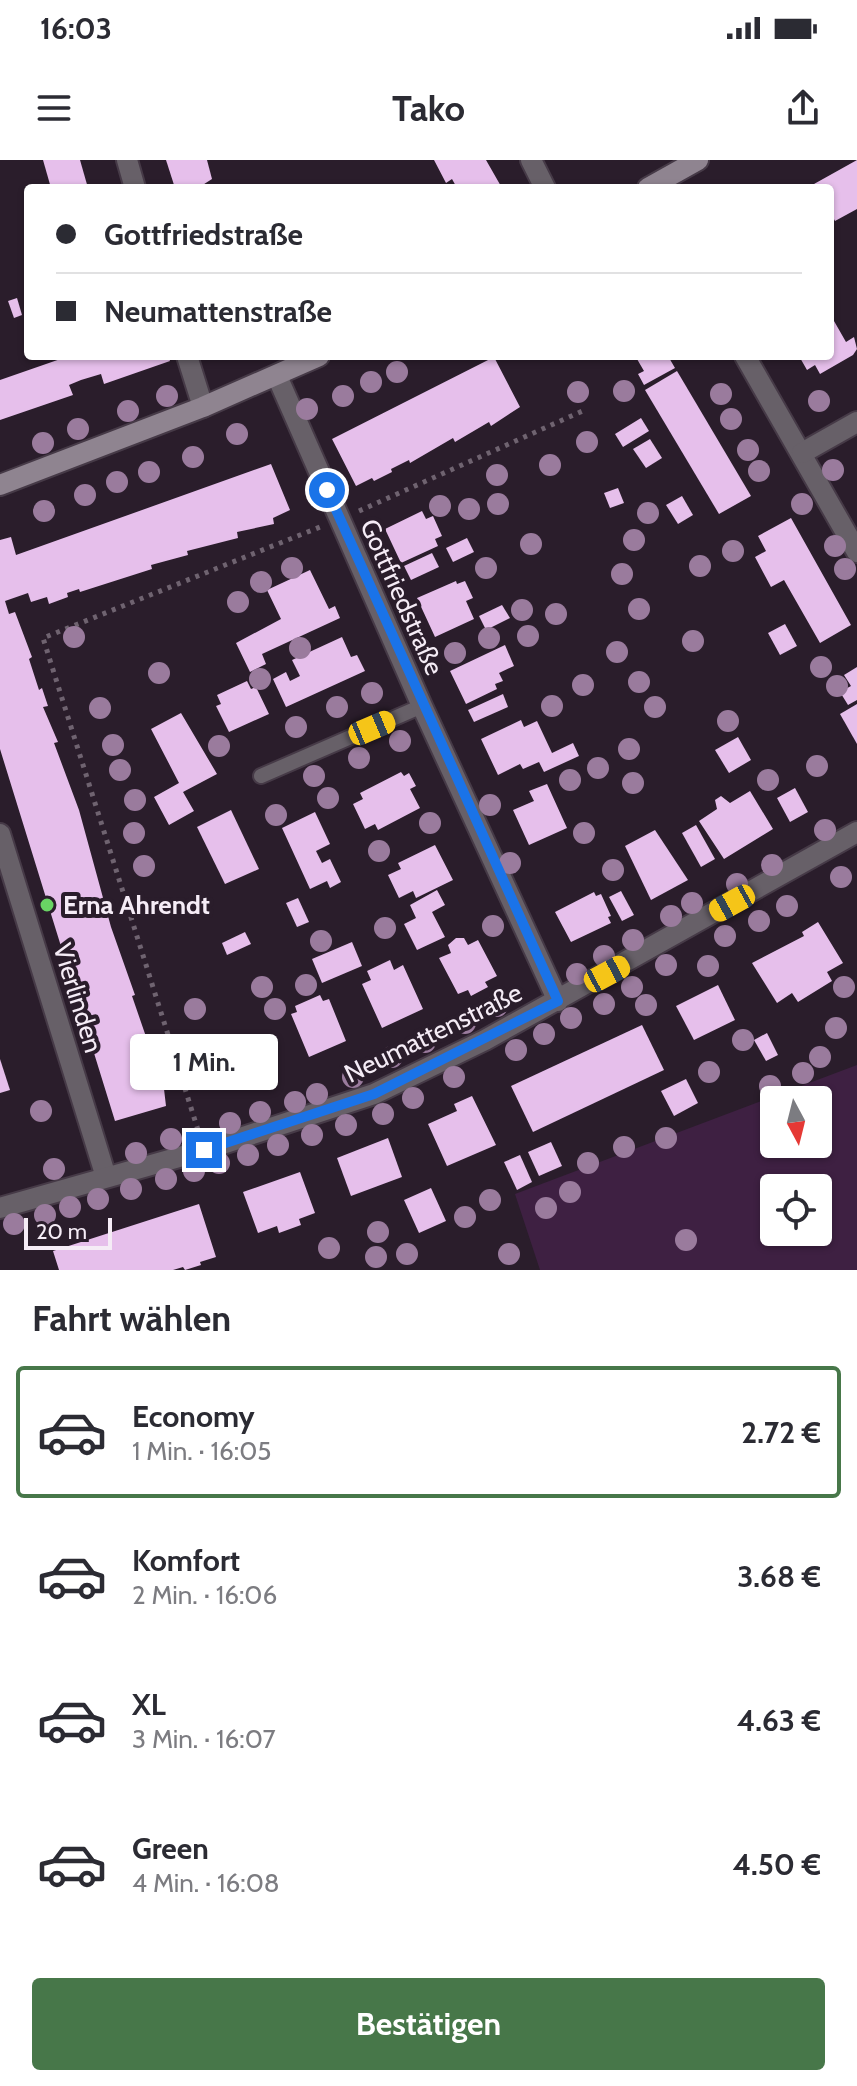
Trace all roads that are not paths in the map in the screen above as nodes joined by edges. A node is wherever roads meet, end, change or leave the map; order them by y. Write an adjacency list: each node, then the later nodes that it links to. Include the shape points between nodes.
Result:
1 (127, 160): 4 (street)
2 (531, 160): 5 (street)
3 (698, 160): 6 (main road)
4 (134, 184)
5 (543, 184)
6 (655, 184)
7 (188, 360): 11 (street)
8 (311, 360): 10 (main road)
9 (747, 360): 13 (street)
10 (277, 376): 11 (main road); 16 (street, Gottfriedstraße)
11 (203, 407): 14 (main road)
12 (857, 422): 13 (street)
13 (802, 453): 15 (street)
14 (0, 485)
15 (857, 552)
16 (422, 706): 17 (lane, Gottfriedstraße); 20 (street, Gottfriedstraße)
17 (261, 776)
18 (857, 832): 20 (street, Neumattenstraße)
19 (0, 834): 21 (street, Vierlinden)
20 (558, 1001): 21 (street, Neumattenstraße, via 374,1094)
21 (106, 1177): 22 (street, Neumattenstraße)
22 (0, 1208)

